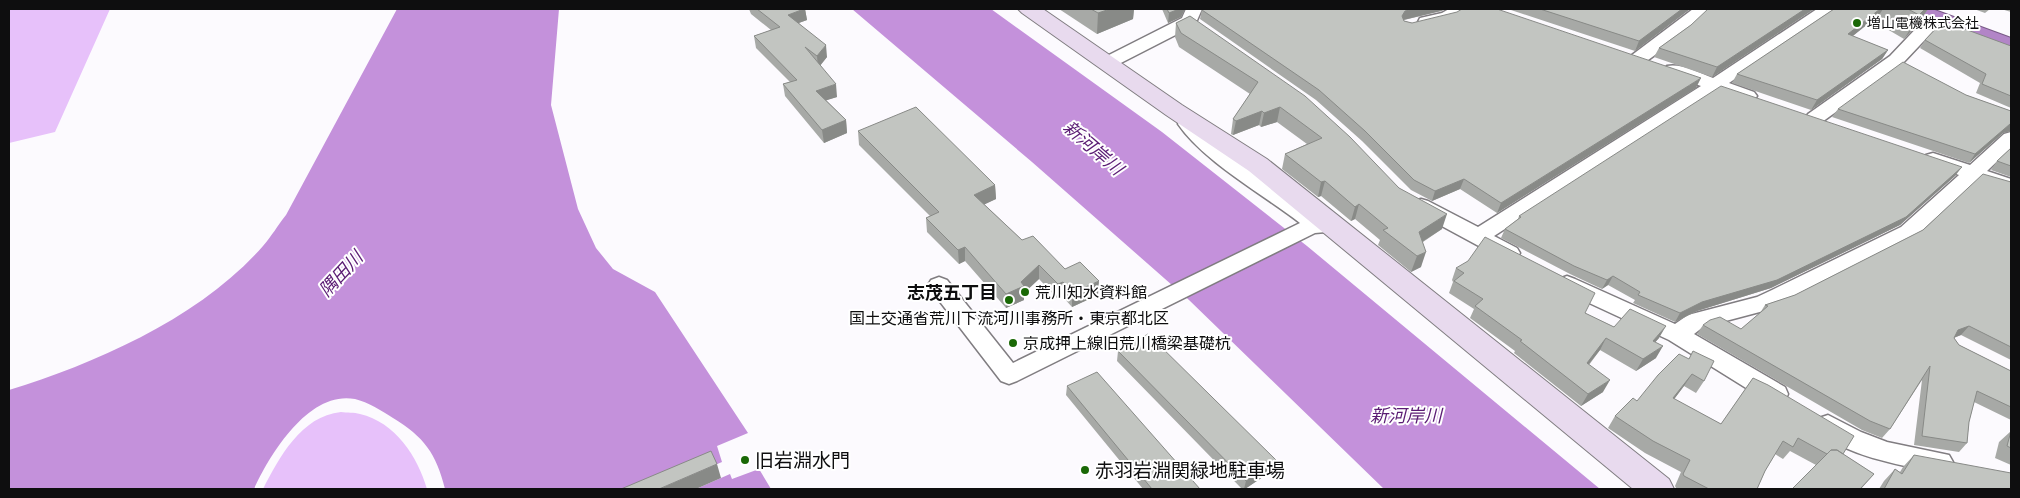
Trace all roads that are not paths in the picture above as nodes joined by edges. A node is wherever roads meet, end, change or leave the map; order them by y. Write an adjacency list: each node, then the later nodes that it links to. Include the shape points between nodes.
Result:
1 (1030, 9): 13 (street)
2 (1459, 9): 8 (street, via 1448,17)
3 (1702, 9): 12 (street)
4 (1828, 9): 14 (street)
5 (1913, 9): 6 (highway)
6 (1945, 11): 9 (highway); 10 (highway); 18 (street, via 1931,24 1903,65)
7 (1196, 21): 13 (street)
8 (1408, 26)
9 (2011, 32)
10 (2011, 45)
11 (1620, 53): 12 (street)
12 (1638, 59): 14 (street)
13 (1107, 63): 16 (street)
14 (1716, 84): 15 (street); 26 (street)
15 (1761, 100)
16 (1174, 110): 25 (street, via 1197,135); 29 (street, via 1258,165)
17 (1796, 112): 18 (street)
18 (1814, 118): 19 (street)
19 (1833, 125)
20 (2011, 138): 22 (street)
21 (1917, 153): 22 (street)
22 (1973, 172): 23 (street); 28 (street, via 1908,232 1780,296 1696,322)
23 (2011, 186)
24 (1403, 197): 26 (street)
25 (1316, 224): 27 (street, via 1009,374); 29 (street, via 1420,309)
26 (1478, 237): 28 (street)
27 (939, 285)
28 (1676, 334): 30 (street, via 1852,439 1885,452)
29 (1551, 404): 31 (street)
30 (1958, 465)
31 (1657, 489)

